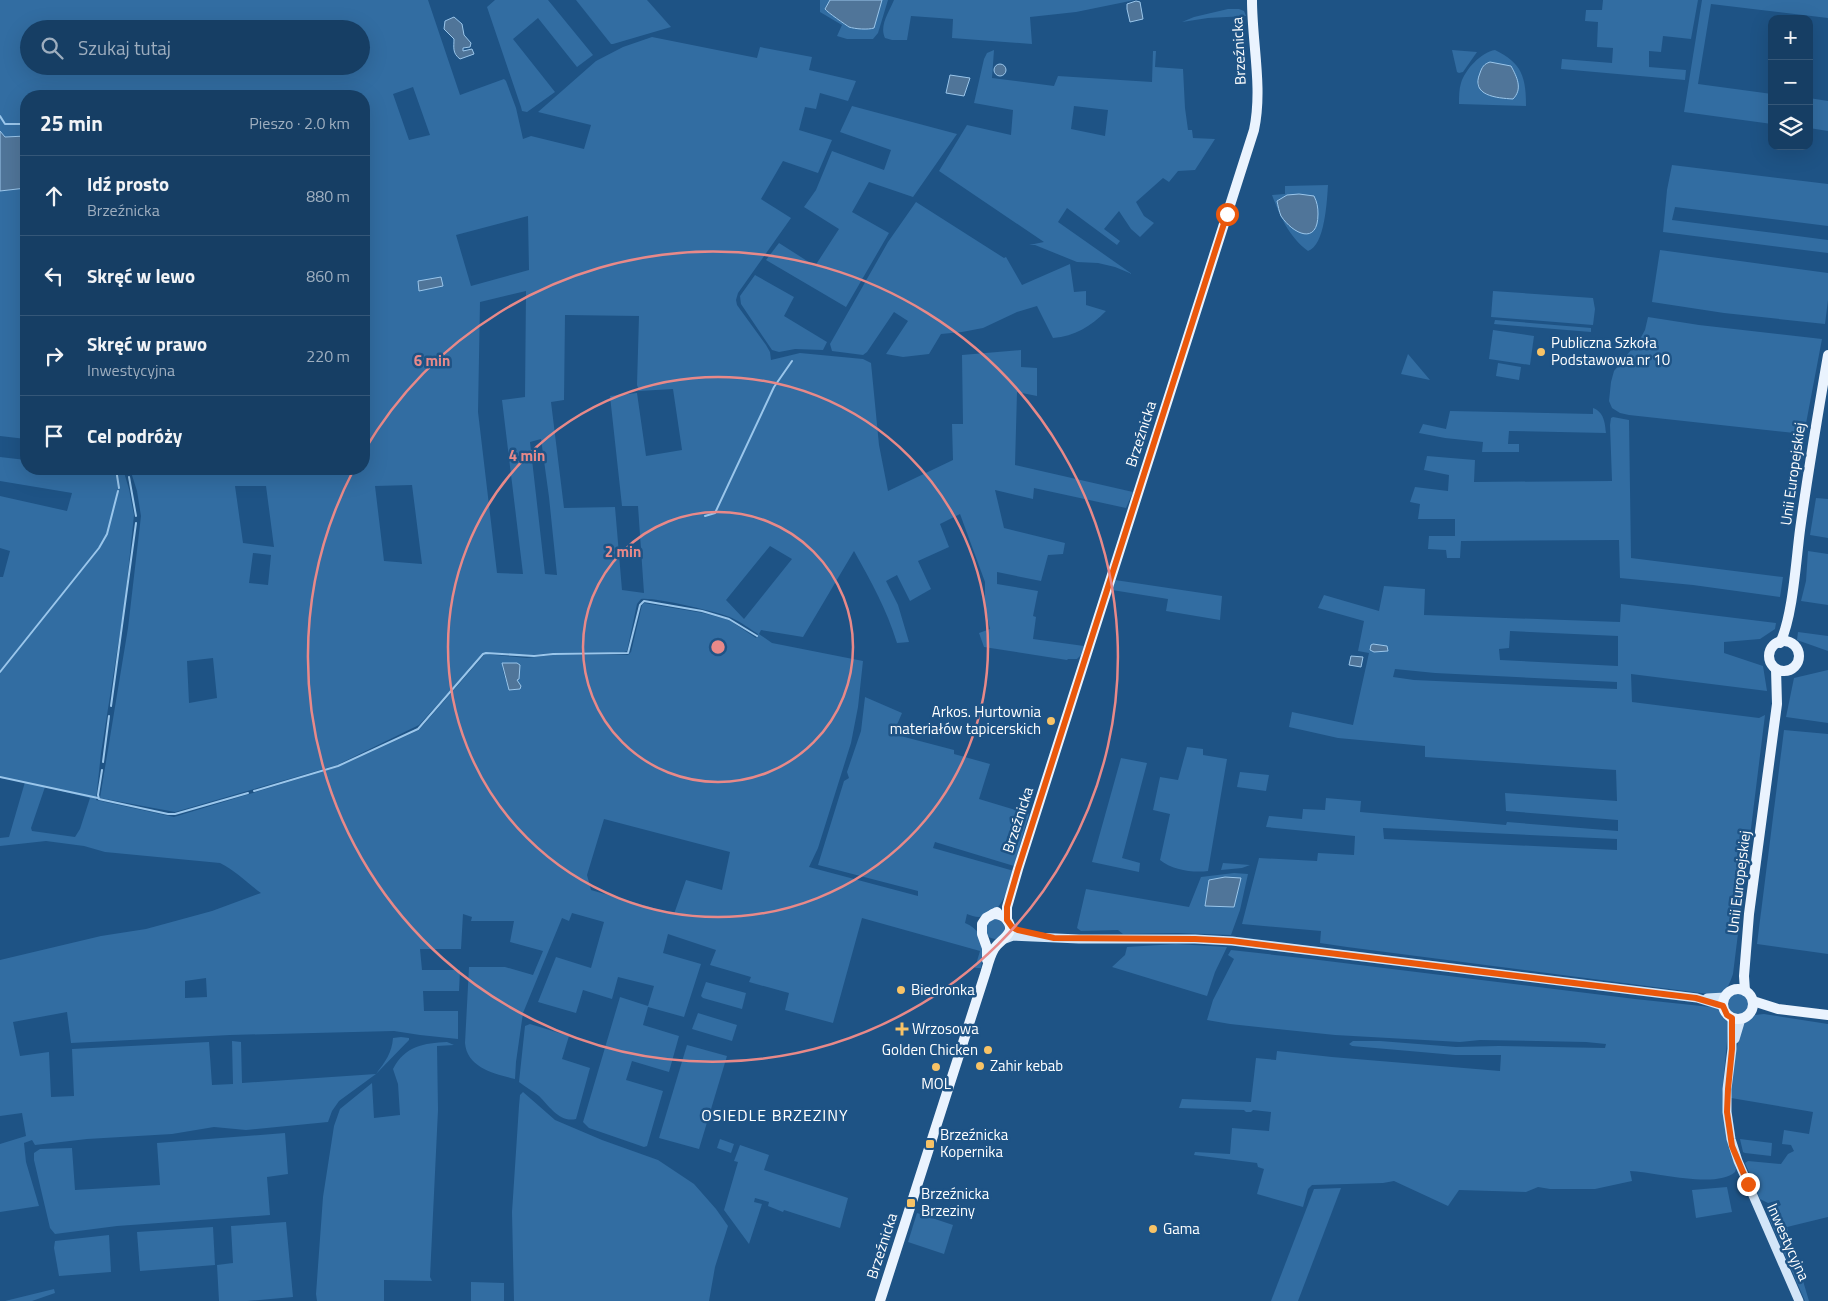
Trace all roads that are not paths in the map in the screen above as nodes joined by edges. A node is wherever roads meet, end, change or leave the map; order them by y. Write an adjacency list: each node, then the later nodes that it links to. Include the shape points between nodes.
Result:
1 (1252, 0): 9 (main road, Brzeźnicka, via 1257,99 1254,130)
2 (1828, 355): 3 (main road, Unii Europejskiej)
3 (1791, 598): 4 (main road, Unii Europejskiej); 5 (main road, Unii Europejskiej, via 1790,633)
4 (1780, 643): 5 (main road); 6 (main road, via 1773,647 1770,656)
5 (1793, 644): 7 (main road, via 1799,657 1796,665)
6 (1776, 669): 7 (main road); 8 (main road, Unii Europejskiej)
7 (1787, 671): 8 (main road, Unii Europejskiej)
8 (1777, 704): 16 (main road, Unii Europejskiej)
9 (1017, 872): 10 (main road, Brzeźnicka, via 1000,909); 11 (main road, Brzeźnicka, via 1007,907)
10 (993, 914): 11 (main road); 12 (main road, via 982,924)
11 (1008, 921): 13 (main road, via 1012,928); 14 (main road, via 1009,933)
12 (984, 938): 14 (main road, via 991,942); 15 (main road, Brzeźnicka)
13 (1048, 938): 14 (main road, via 1013,936); 17 (main road, via 1232,941)
14 (1003, 941): 15 (main road, Brzeźnicka, via 995,947)
15 (986, 971): 21 (main road, Brzeźnicka)
16 (1740, 990): 17 (main road, via 1729,992); 18 (main road, via 1750,996)
17 (1724, 1001): 20 (main road, via 1727,1015)
18 (1752, 1006): 19 (main road); 20 (main road, via 1747,1016)
19 (1828, 1015)
20 (1736, 1019): 22 (main road, Inwestycyjna, via 1727,1102 1732,1146)
21 (880, 1301)
22 (1799, 1301)

